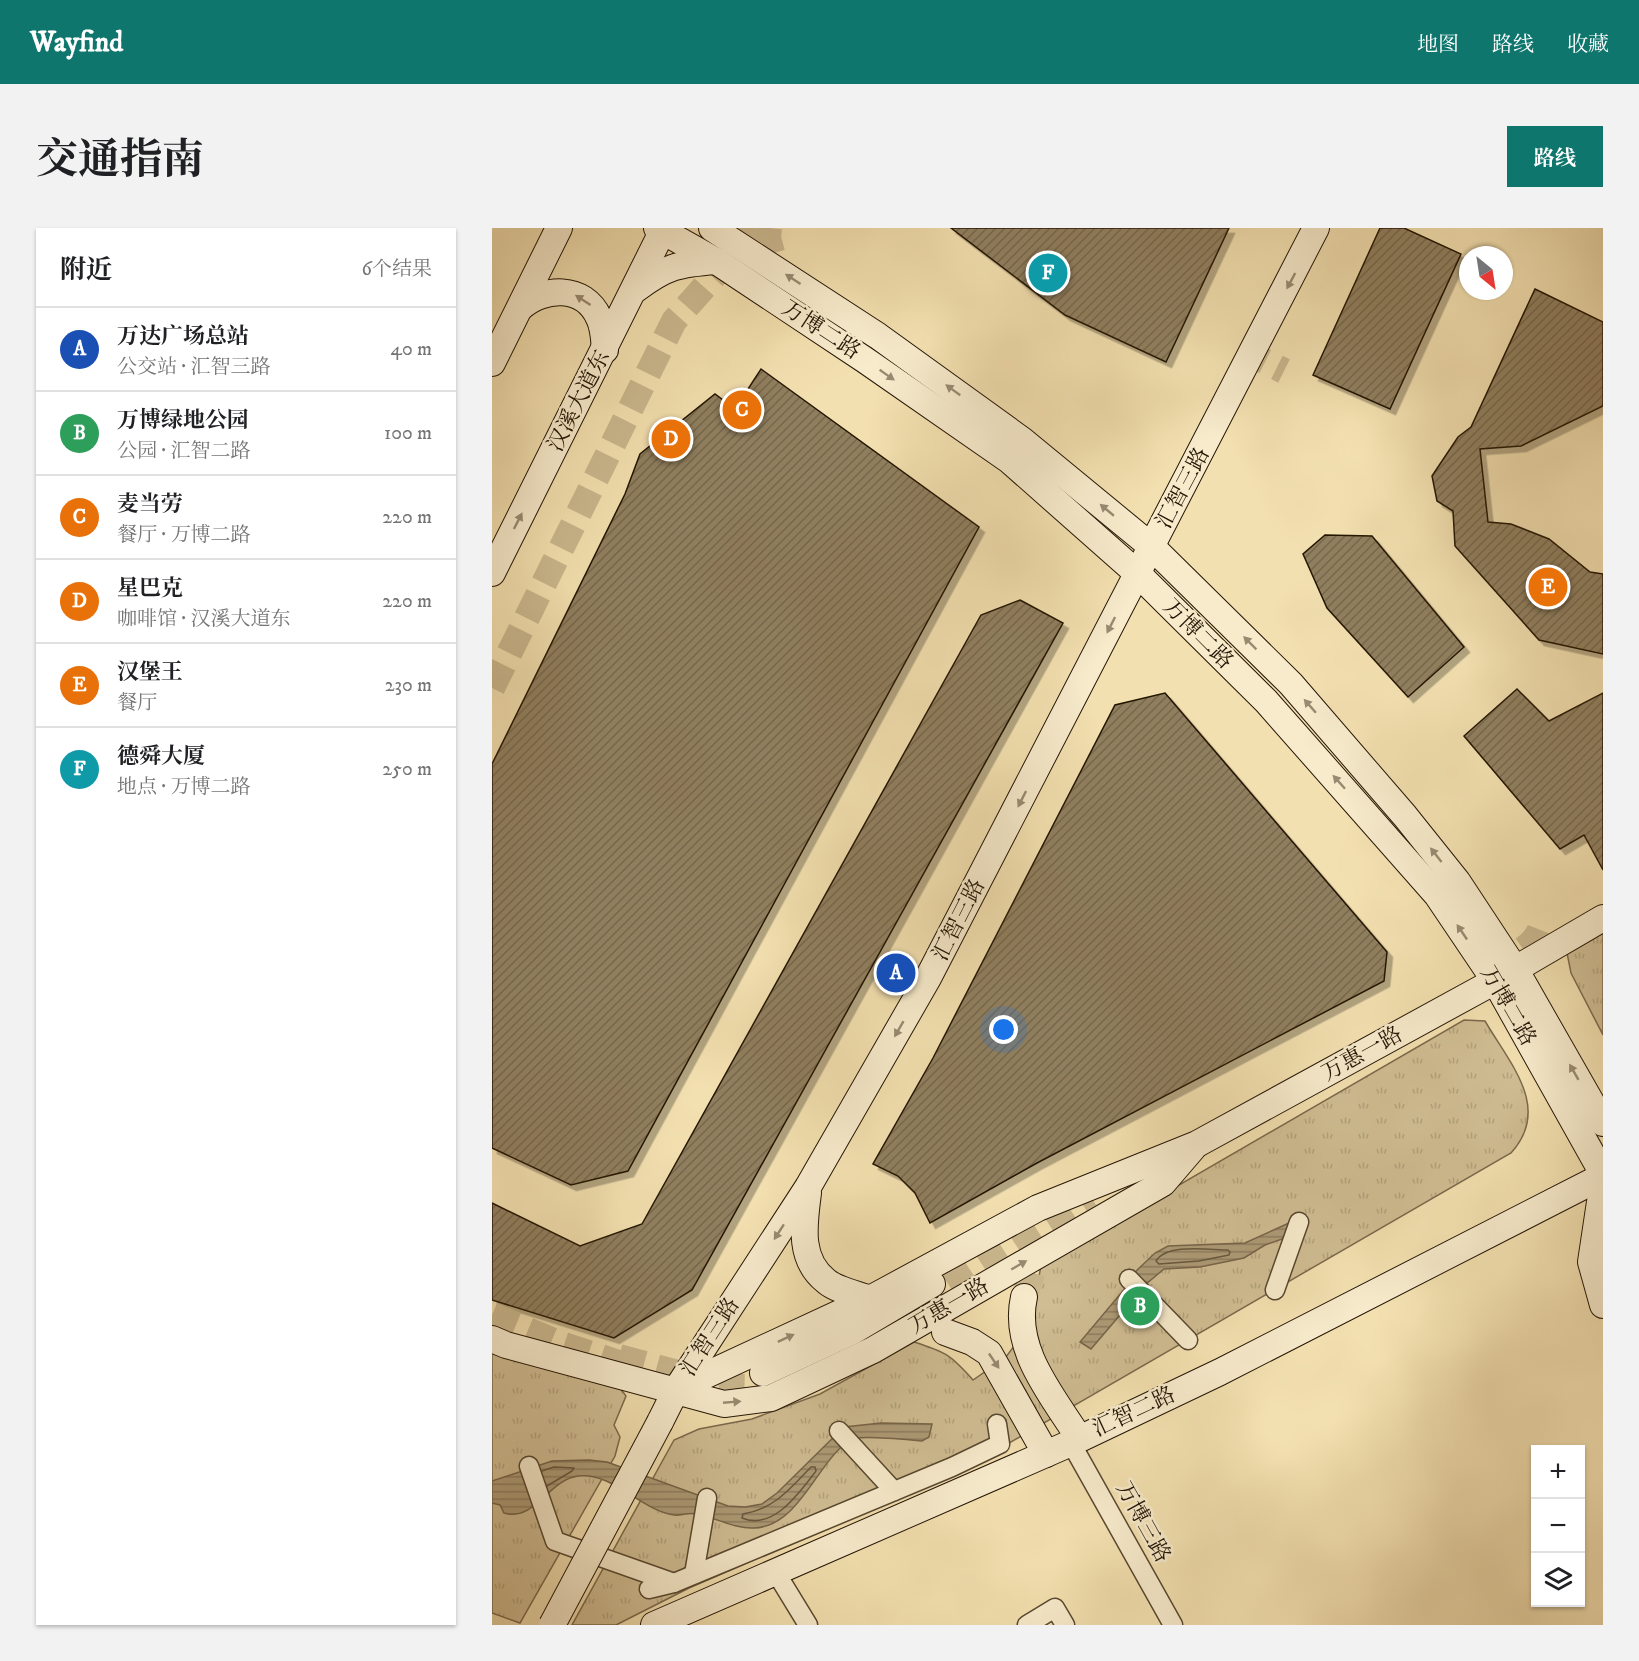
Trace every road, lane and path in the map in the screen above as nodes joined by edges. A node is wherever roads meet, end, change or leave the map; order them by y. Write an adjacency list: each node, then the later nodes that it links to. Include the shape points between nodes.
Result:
1 (540, 228): 8 (street)
2 (559, 228): 8 (street)
3 (712, 228): 6 (street, 万博二路)
4 (1316, 228): 13 (street, 汇智三路, one-way to 13)
5 (661, 229): 7 (street, 万博二路); 9 (street, 汉溪大道东)
6 (734, 236): 13 (street, 万博二路, one-way to 6, via 1013,433)
7 (716, 261): 9 (street, via 685,263 662,270); 15 (street, 万博二路, one-way to 15, via 1009,460)
8 (538, 269): 10 (street)
9 (633, 291): 11 (street, 汉溪大道东)
10 (520, 308): 11 (street, one-way to 10, via 598,315 589,302 576,295 542,293); 12 (street)
11 (605, 350): 14 (street, 汉溪大道东, one-way to 11)
12 (492, 363)
13 (1152, 547): 15 (street, 汇智三路); 17 (street, 万博二路, one-way to 13, via 1457,881 1406,816 1291,684)
14 (492, 573)
15 (1138, 574): 17 (street, 万博二路, one-way to 15, via 1388,836 1266,701); 22 (street, 汇智三路, one-way to 22, via 928,978)
16 (1603, 918): 17 (street, 万惠一路)
17 (1505, 975): 18 (street, 万博二路, one-way to 17); 19 (street, 万惠一路); 20 (street, 万博二路)
18 (1603, 1123)
19 (1197, 1144): 27 (street, 万惠一路, via 1038,1208); 32 (street, via 1034,1226 851,1332); 33 (street, 万惠一路, one-way to 19, via 724,1404 771,1398 873,1350 1163,1183)
20 (1603, 1175): 36 (street, 汇智二路, via 1220,1372)
21 (1603, 1182): 28 (street, via 1591,1262)
22 (808, 1187): 27 (street, via 802,1237 809,1259 826,1282); 33 (street, 汇智三路, one-way to 33)
23 (1299, 1222): 25 (street)
24 (1130, 1279): 31 (street)
25 (1275, 1290)
26 (1024, 1297): 36 (street, via 1022,1334 1032,1361)
27 (870, 1299): 33 (street, 万惠一路, one-way to 27)
28 (1603, 1305)
29 (945, 1332): 37 (street, one-way to 37, via 988,1353)
30 (492, 1339): 33 (street, 万惠一路)
31 (1188, 1340)
32 (763, 1373)
33 (676, 1390): 45 (street, 汇智三路, bridge)
34 (997, 1424): 39 (street, via 1000,1444)
35 (845, 1437): 39 (street)
36 (1075, 1440): 37 (street, 汇智二路); 50 (street, 万博三路)
37 (1046, 1454): 41 (street, 汇智二路)
38 (529, 1466): 43 (street, via 555,1541)
39 (894, 1491): 42 (street)
40 (707, 1498): 42 (street)
41 (775, 1571): 46 (street, 汇智二路); 47 (street)
42 (694, 1574): 43 (street)
43 (674, 1583): 44 (street)
44 (649, 1589)
45 (552, 1625)
46 (654, 1625)
47 (808, 1625)
48 (1027, 1625): 49 (street, via 1055,1608)
49 (1065, 1625)
50 (1173, 1625)

